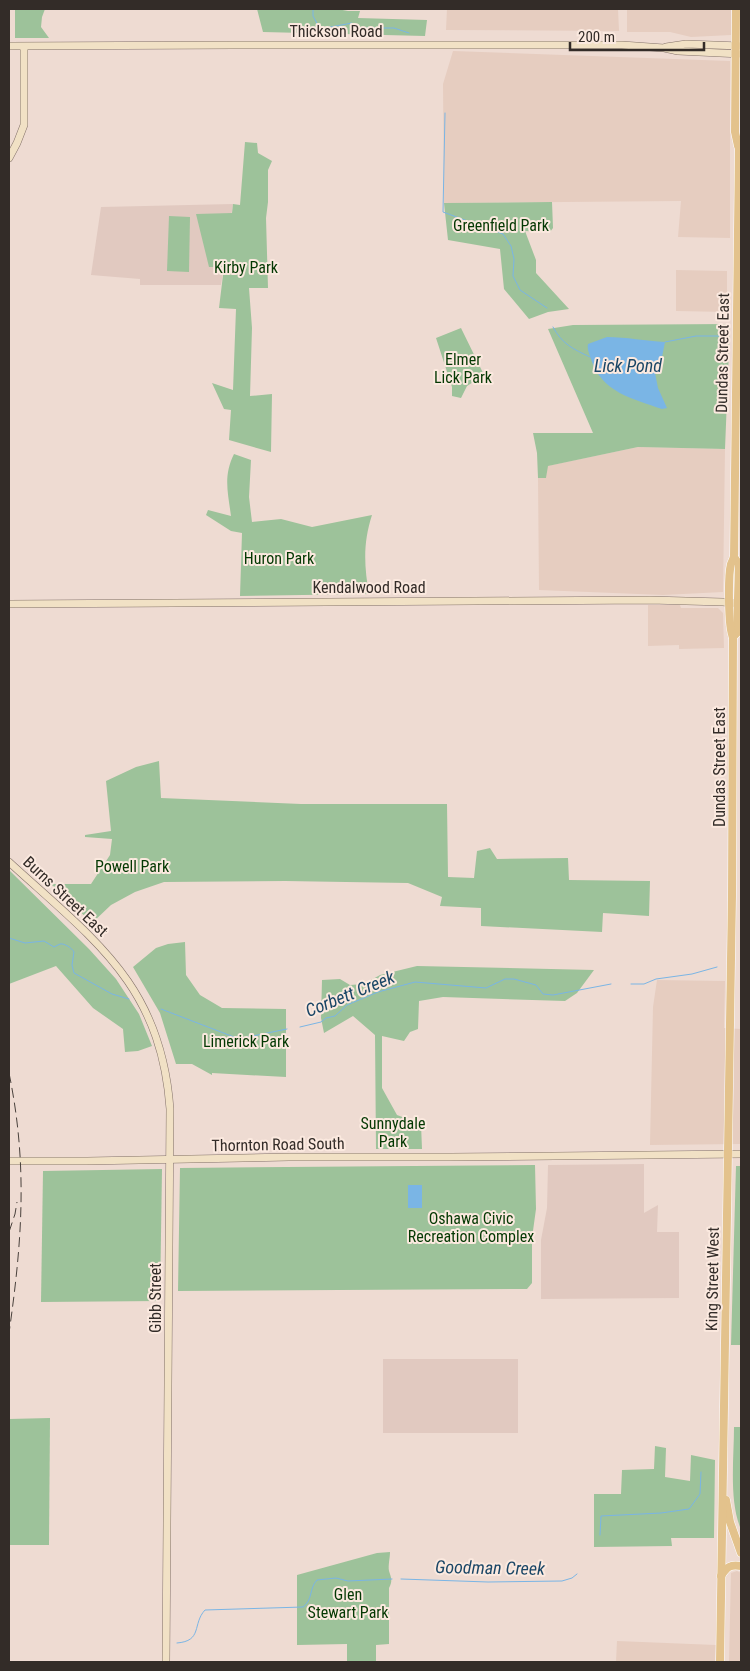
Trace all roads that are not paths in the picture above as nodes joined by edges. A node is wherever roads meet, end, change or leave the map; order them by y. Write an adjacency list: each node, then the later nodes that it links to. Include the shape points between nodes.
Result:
1 (736, 9): 4 (main road, Dundas Street East)
2 (9, 46): 3 (main road, Thickson Road)
3 (24, 47): 4 (main road, Thickson Road, via 622,45 664,48 686,44); 7 (main road, via 24,125)
4 (739, 50): 6 (main road, Dundas Street East, via 735,132)
5 (741, 140): 6 (main road, Dundas Street East)
6 (739, 149): 9 (main road, Dundas Street East, via 734,557 731,564)
7 (9, 158)
8 (9, 604): 9 (main road, Kendalwood Road, via 650,600)
9 (736, 604): 11 (main road, Dundas Street East, via 730,632 733,638)
10 (9, 862): 12 (main road, Burns Street East)
11 (732, 896): 13 (main road, King Street West)
12 (105, 951): 15 (main road, Gibb Street, via 138,994 159,1042 170,1097)
13 (728, 1154): 14 (main road, Thornton Road South); 15 (main road, Thornton Road South); 17 (main road, King Street West)
14 (741, 1154)
15 (170, 1160): 16 (main road, Thornton Road South); 21 (main road, Gibb Street)
16 (9, 1161)
17 (723, 1486): 18 (main road); 20 (main road, King Street West)
18 (741, 1554)
19 (741, 1566): 20 (main road, via 728,1566)
20 (721, 1576): 22 (main road, King Street West)
21 (166, 1662)
22 (720, 1662)

